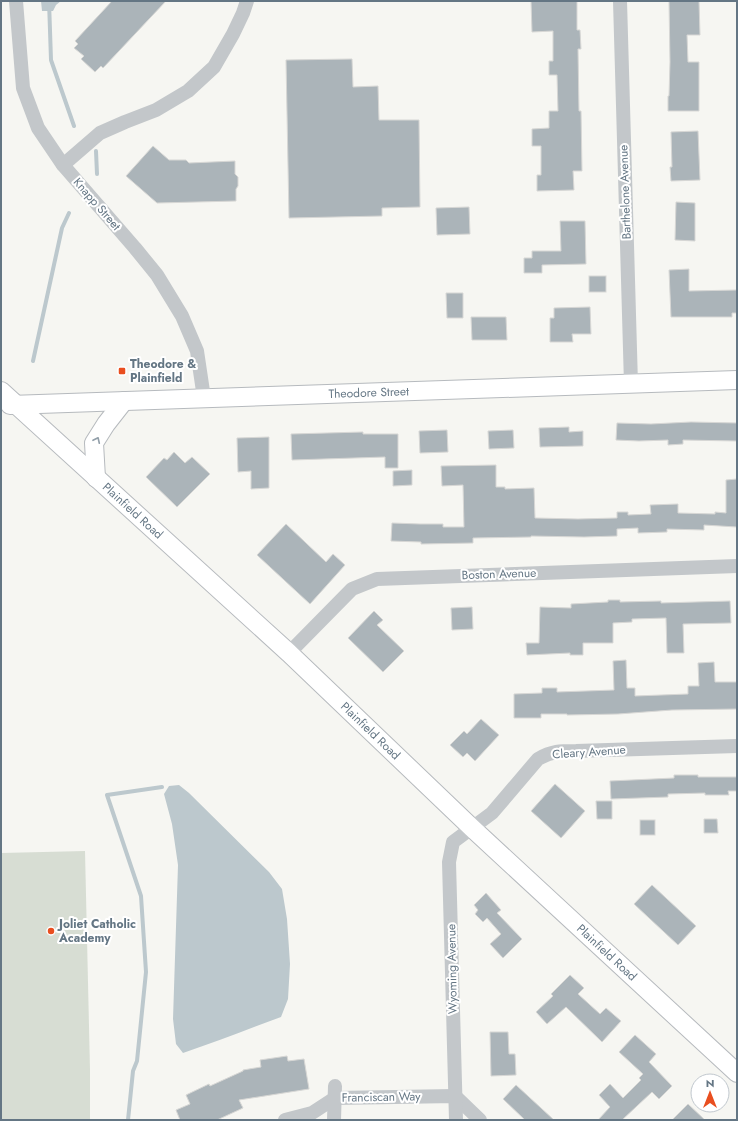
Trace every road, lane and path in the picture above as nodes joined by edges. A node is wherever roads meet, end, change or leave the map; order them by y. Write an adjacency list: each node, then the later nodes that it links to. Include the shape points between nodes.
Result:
1 (16, 1): 4 (street, Knapp Street, via 23,88 38,128)
2 (247, 1): 4 (street, via 233,34 214,66 188,91 156,110 100,133)
3 (620, 1): 6 (street, Barthelone Avenue)
4 (62, 165): 8 (street, Knapp Street, via 157,275 182,316 197,351)
5 (737, 380): 6 (main road, Theodore Street)
6 (631, 384): 8 (main road, Theodore Street)
7 (1, 391): 10 (main road, Plainfield Road)
8 (204, 398): 9 (main road, Theodore Street)
9 (124, 401): 10 (main road, Theodore Street); 11 (main road, one-way to 9, via 94,443)
10 (9, 406): 11 (main road, Plainfield Road)
11 (96, 478): 13 (main road, Plainfield Road)
12 (737, 566): 13 (street, Boston Avenue, via 376,579 352,589)
13 (289, 653): 15 (main road, Plainfield Road)
14 (737, 746): 15 (street, Cleary Avenue, via 548,753 538,759 492,813)
15 (472, 828): 16 (main road, Plainfield Road); 18 (street, Wyoming Avenue, via 453,842 450,862)
16 (737, 1073)
17 (335, 1092): 18 (street, Franciscan Way); 19 (street, Franciscan Way); 21 (street)
18 (455, 1096): 22 (street, Wyoming Avenue); 23 (street)
19 (318, 1117): 20 (street, Franciscan Way)
20 (285, 1120)
21 (334, 1120)
22 (456, 1120)
23 (480, 1120)

